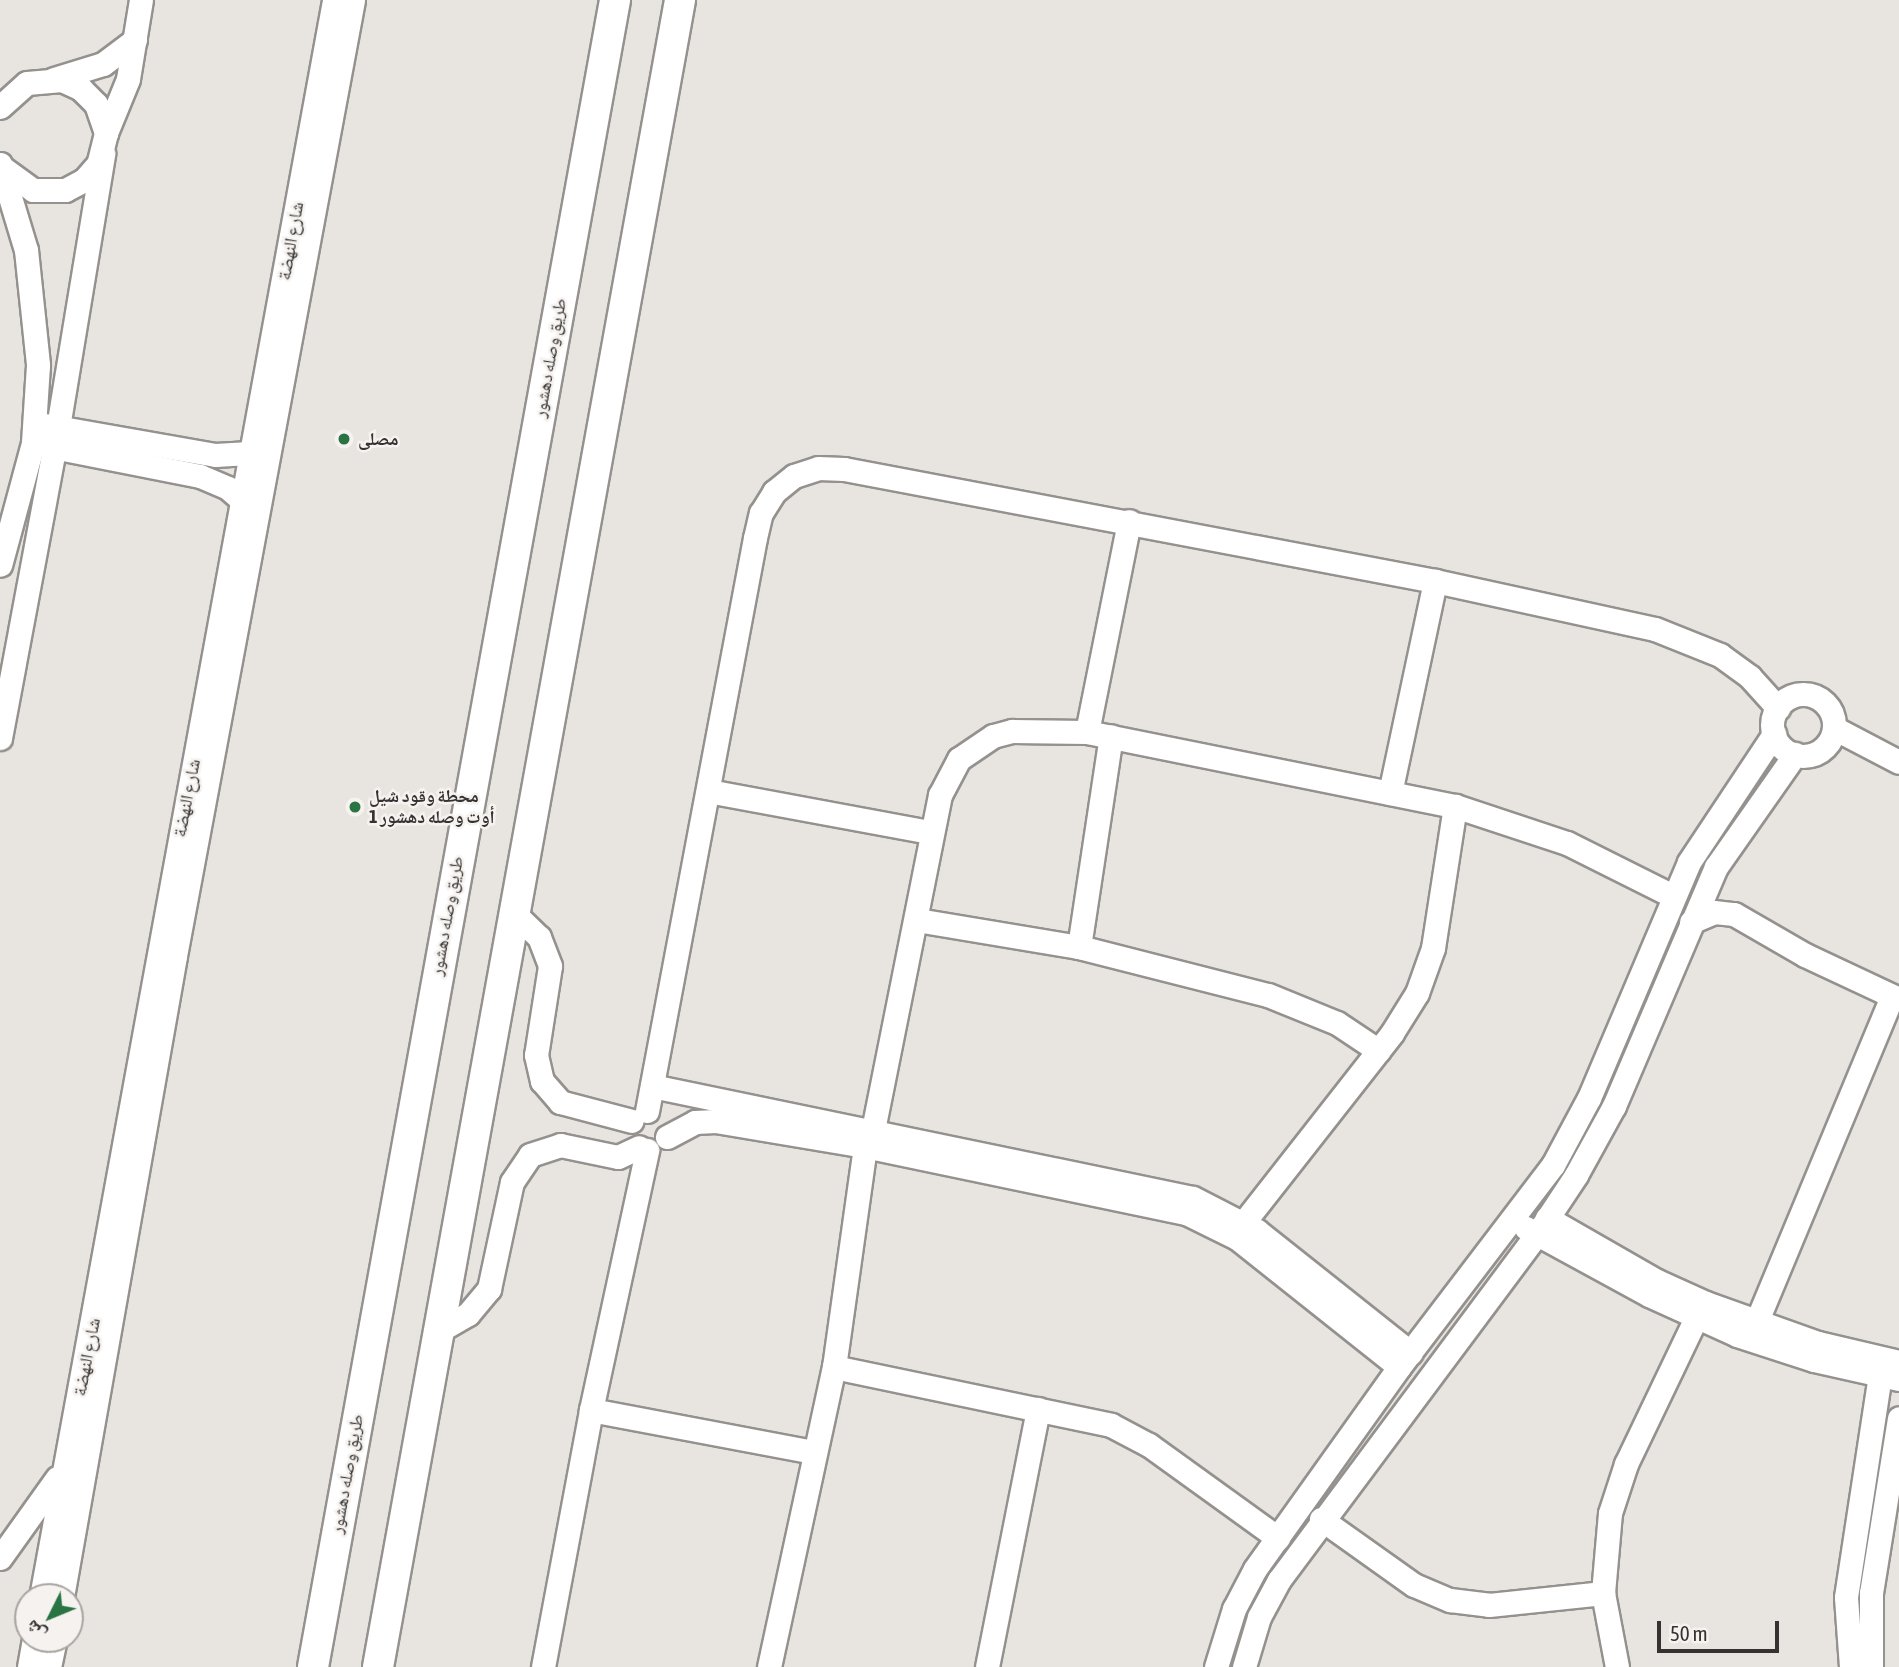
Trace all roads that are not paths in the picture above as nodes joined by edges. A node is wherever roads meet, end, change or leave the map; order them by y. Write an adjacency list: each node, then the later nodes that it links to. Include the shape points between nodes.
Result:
1 (141, 0): 6 (street)
2 (334, 0): 10 (street, شارع النهضة)
3 (354, 0): 10 (street, شارع النهضة)
4 (615, 0): 70 (main road, طريق وصله دهشور)
5 (680, 0): 35 (main road)
6 (135, 40): 7 (street, via 103,64); 12 (street, via 128,79)
7 (52, 79): 9 (street); 12 (street, via 72,84 89,96 101,113)
8 (0, 82): 9 (street)
9 (27, 83): 11 (street)
10 (325, 106): 15 (street, شارع النهضة)
11 (0, 107)
12 (104, 144): 13 (street, via 84,180 55,192 23,186); 14 (street)
13 (0, 164): 14 (street, via 20,221 33,288)
14 (45, 435): 15 (street, via 203,454); 16 (street, via 200,476 228,488); 18 (street); 25 (street)
15 (261, 451): 16 (street, شارع النهضة); 54 (street, شارع النهضة, via 175,956)
16 (244, 502): 54 (street, شارع النهضة, via 157,953)
17 (1129, 521): 19 (street); 22 (street); 28 (street, via 844,469 818,468 794,476 774,492 761,513)
18 (0, 565)
19 (1436, 581): 20 (street, via 1688,639 1736,665); 29 (street)
20 (1778, 708): 21 (street, via 1791,696 1818,698 1830,710); 23 (street)
21 (1834, 728): 26 (street, via 1821,750); 27 (street)
22 (1087, 732): 24 (street); 31 (street, via 1012,731 975,746 948,776)
23 (1774, 734): 26 (street, via 1782,747); 33 (street, via 1708,829)
24 (1111, 736): 29 (street); 38 (street)
25 (0, 738)
26 (1795, 754): 32 (street)
27 (1899, 762)
28 (708, 791): 31 (street); 41 (street)
29 (1390, 793): 30 (street)
30 (1455, 806): 33 (street, via 1548,835); 40 (street, via 1426,971 1406,1014)
31 (930, 832): 36 (street)
32 (1716, 867): 34 (street); 37 (street)
33 (1673, 896): 48 (street, via 1589,1098 1553,1165)
34 (1734, 914): 37 (street, via 1714,912); 39 (street, via 1805,955)
35 (516, 915): 42 (street, via 540,937 550,966 537,1068 550,1093); 53 (main road)
36 (917, 920): 38 (street); 45 (street)
37 (1692, 922): 50 (street, via 1614,1106)
38 (1079, 947): 40 (street, via 1292,1002 1337,1023)
39 (1896, 997): 52 (street)
40 (1379, 1051): 49 (street)
41 (652, 1086): 43 (street); 45 (street)
42 (577, 1108): 43 (street); 46 (street)
43 (640, 1116): 44 (street, via 664,1119); 47 (street, via 630,1136)
44 (667, 1138): 45 (street, via 695,1122 716,1121); 47 (street, via 659,1147)
45 (869, 1138): 49 (street, via 1165,1190 1219,1208); 55 (street, via 1186,1213 1237,1238); 57 (street)
46 (568, 1145): 47 (street, via 618,1157); 53 (street, via 544,1147 518,1167 489,1289 468,1314)
47 (643, 1149): 60 (street)
48 (1514, 1221): 50 (street); 55 (street)
49 (1244, 1222): 55 (street)
50 (1542, 1226): 51 (street); 52 (street); 64 (street)
51 (1696, 1318): 58 (street, via 1775,1348); 69 (street, via 1617,1488 1605,1539)
52 (1756, 1323): 56 (street)
53 (442, 1328): 71 (main road)
54 (98, 1353): 63 (street, شارع النهضة); 68 (street, شارع النهضة)
55 (1405, 1360): 65 (street)
56 (1899, 1362)
57 (834, 1367): 59 (street); 62 (street)
58 (1890, 1378): 78 (street, via 1846,1597)
59 (1038, 1409): 65 (street, via 1125,1430); 74 (street)
60 (591, 1410): 62 (street); 72 (street)
61 (1899, 1418): 79 (street, via 1871,1593)
62 (814, 1452): 73 (street)
63 (64, 1466): 66 (street); 67 (street, شارع النهضة)
64 (1321, 1519): 69 (street, via 1414,1586 1450,1600 1489,1605); 76 (street, via 1268,1598)
65 (1278, 1538): 75 (street, via 1243,1589)
66 (0, 1558)
67 (43, 1583)
68 (64, 1583)
69 (1603, 1593): 77 (street)
70 (313, 1667)
71 (378, 1667)
72 (543, 1667)
73 (769, 1667)
74 (987, 1667)
75 (1216, 1667)
76 (1244, 1667)
77 (1617, 1667)
78 (1851, 1667)
79 (1871, 1667)

